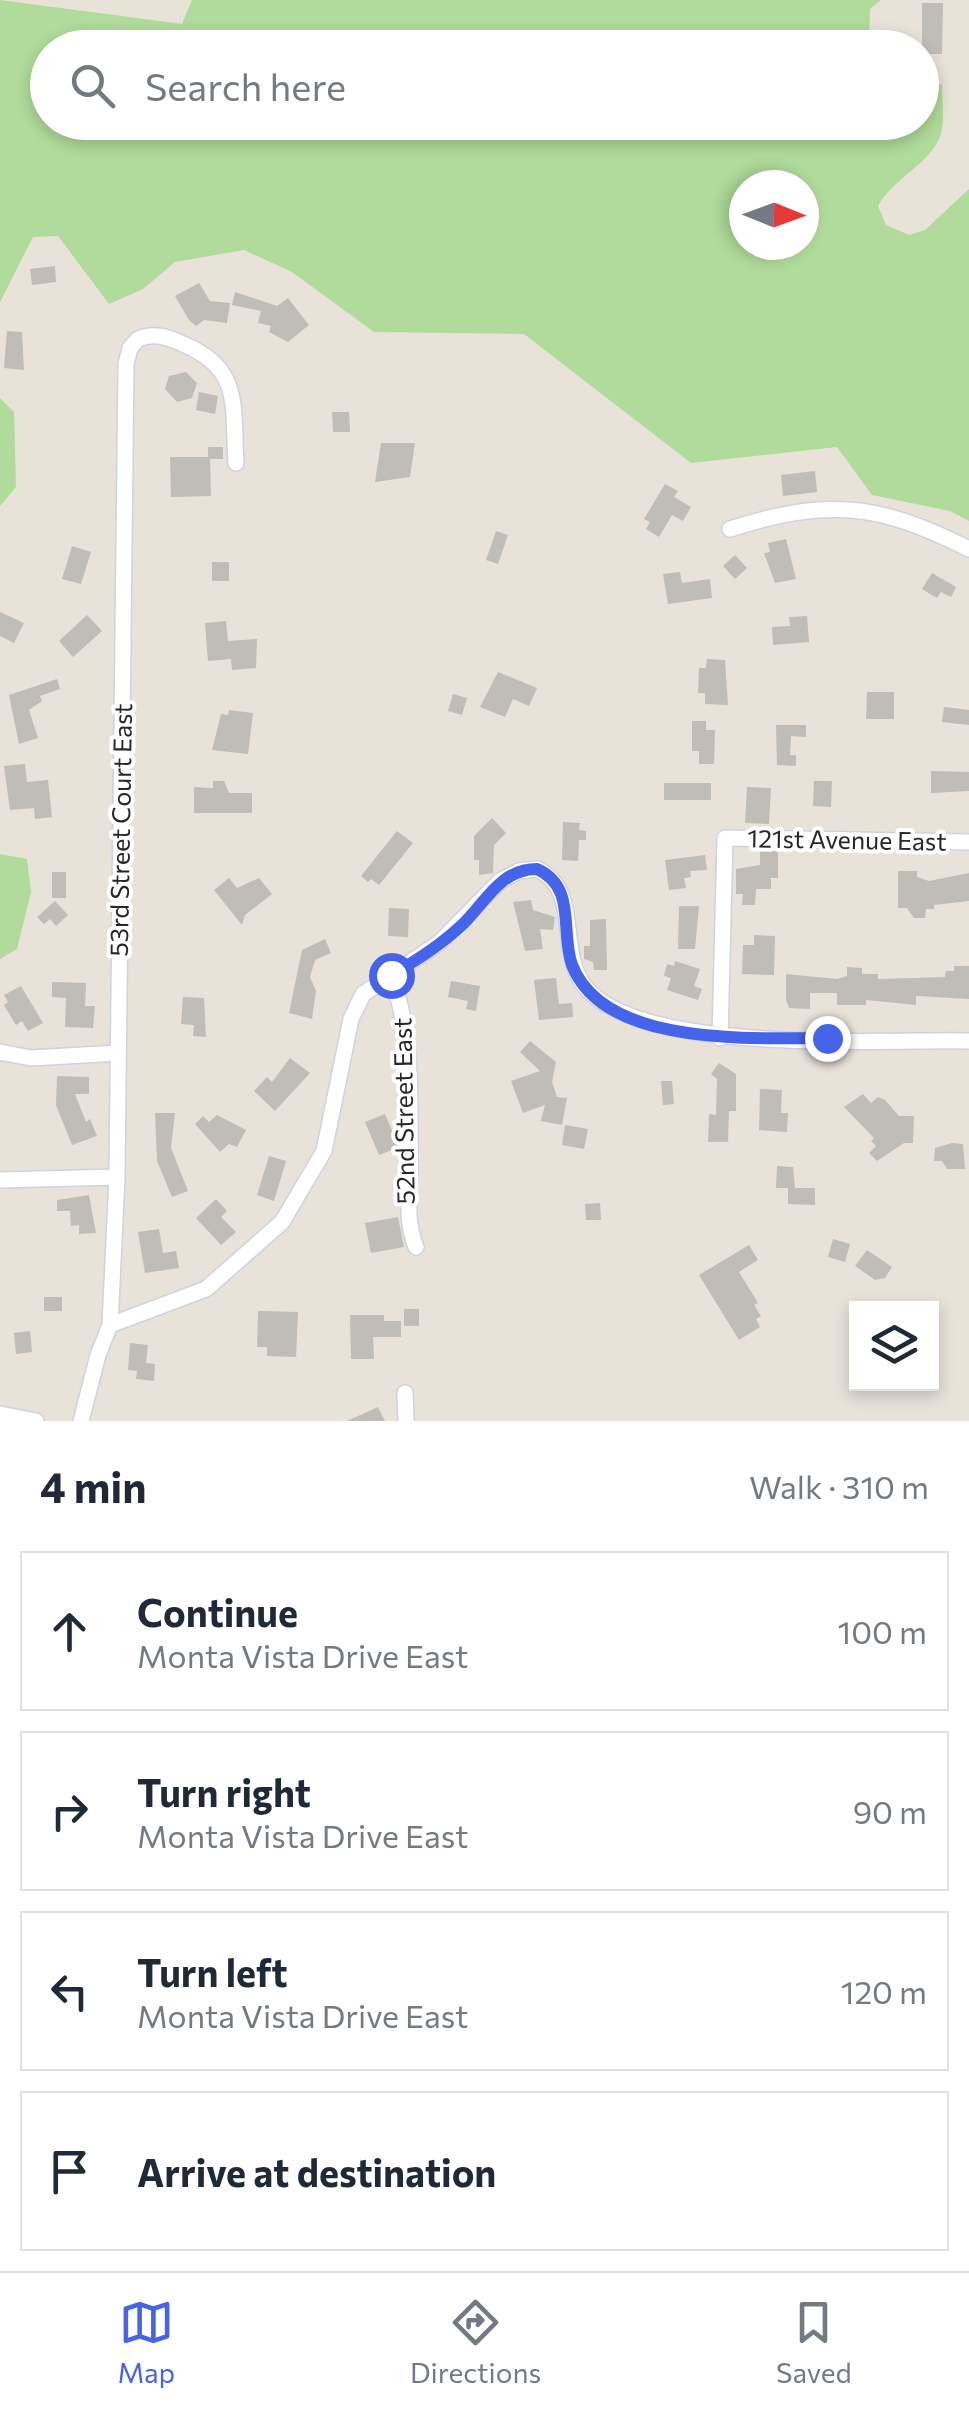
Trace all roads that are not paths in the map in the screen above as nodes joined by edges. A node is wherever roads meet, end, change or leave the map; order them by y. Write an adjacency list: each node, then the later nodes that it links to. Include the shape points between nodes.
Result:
1 (236, 463): 9 (street, 53rd Street Court East, via 226,372 210,356 165,336 138,339 126,364)
2 (730, 529): 3 (street, via 822,507 921,525)
3 (969, 550)
4 (969, 842): 6 (street, 121st Avenue East, via 725,838)
5 (391, 975): 6 (street, via 464,923 500,881 537,869 556,882 564,898 571,960 591,994 633,1018); 12 (street, 52nd Street East, via 408,1026 406,1213); 13 (street, via 359,1000 324,1151 282,1222 206,1289)
6 (720, 1038): 7 (street)
7 (969, 1041)
8 (0, 1052): 9 (street, via 30,1058)
9 (118, 1053): 10 (street, 53rd Street Court East)
10 (117, 1177): 11 (street); 13 (street, 53rd Street Court East)
11 (0, 1180)
12 (416, 1247)
13 (110, 1326): 17 (street, 53rd Street Court East)
14 (404, 1393): 18 (street)
15 (0, 1414): 16 (street)
16 (36, 1421)
17 (81, 1421)
18 (406, 1421)

